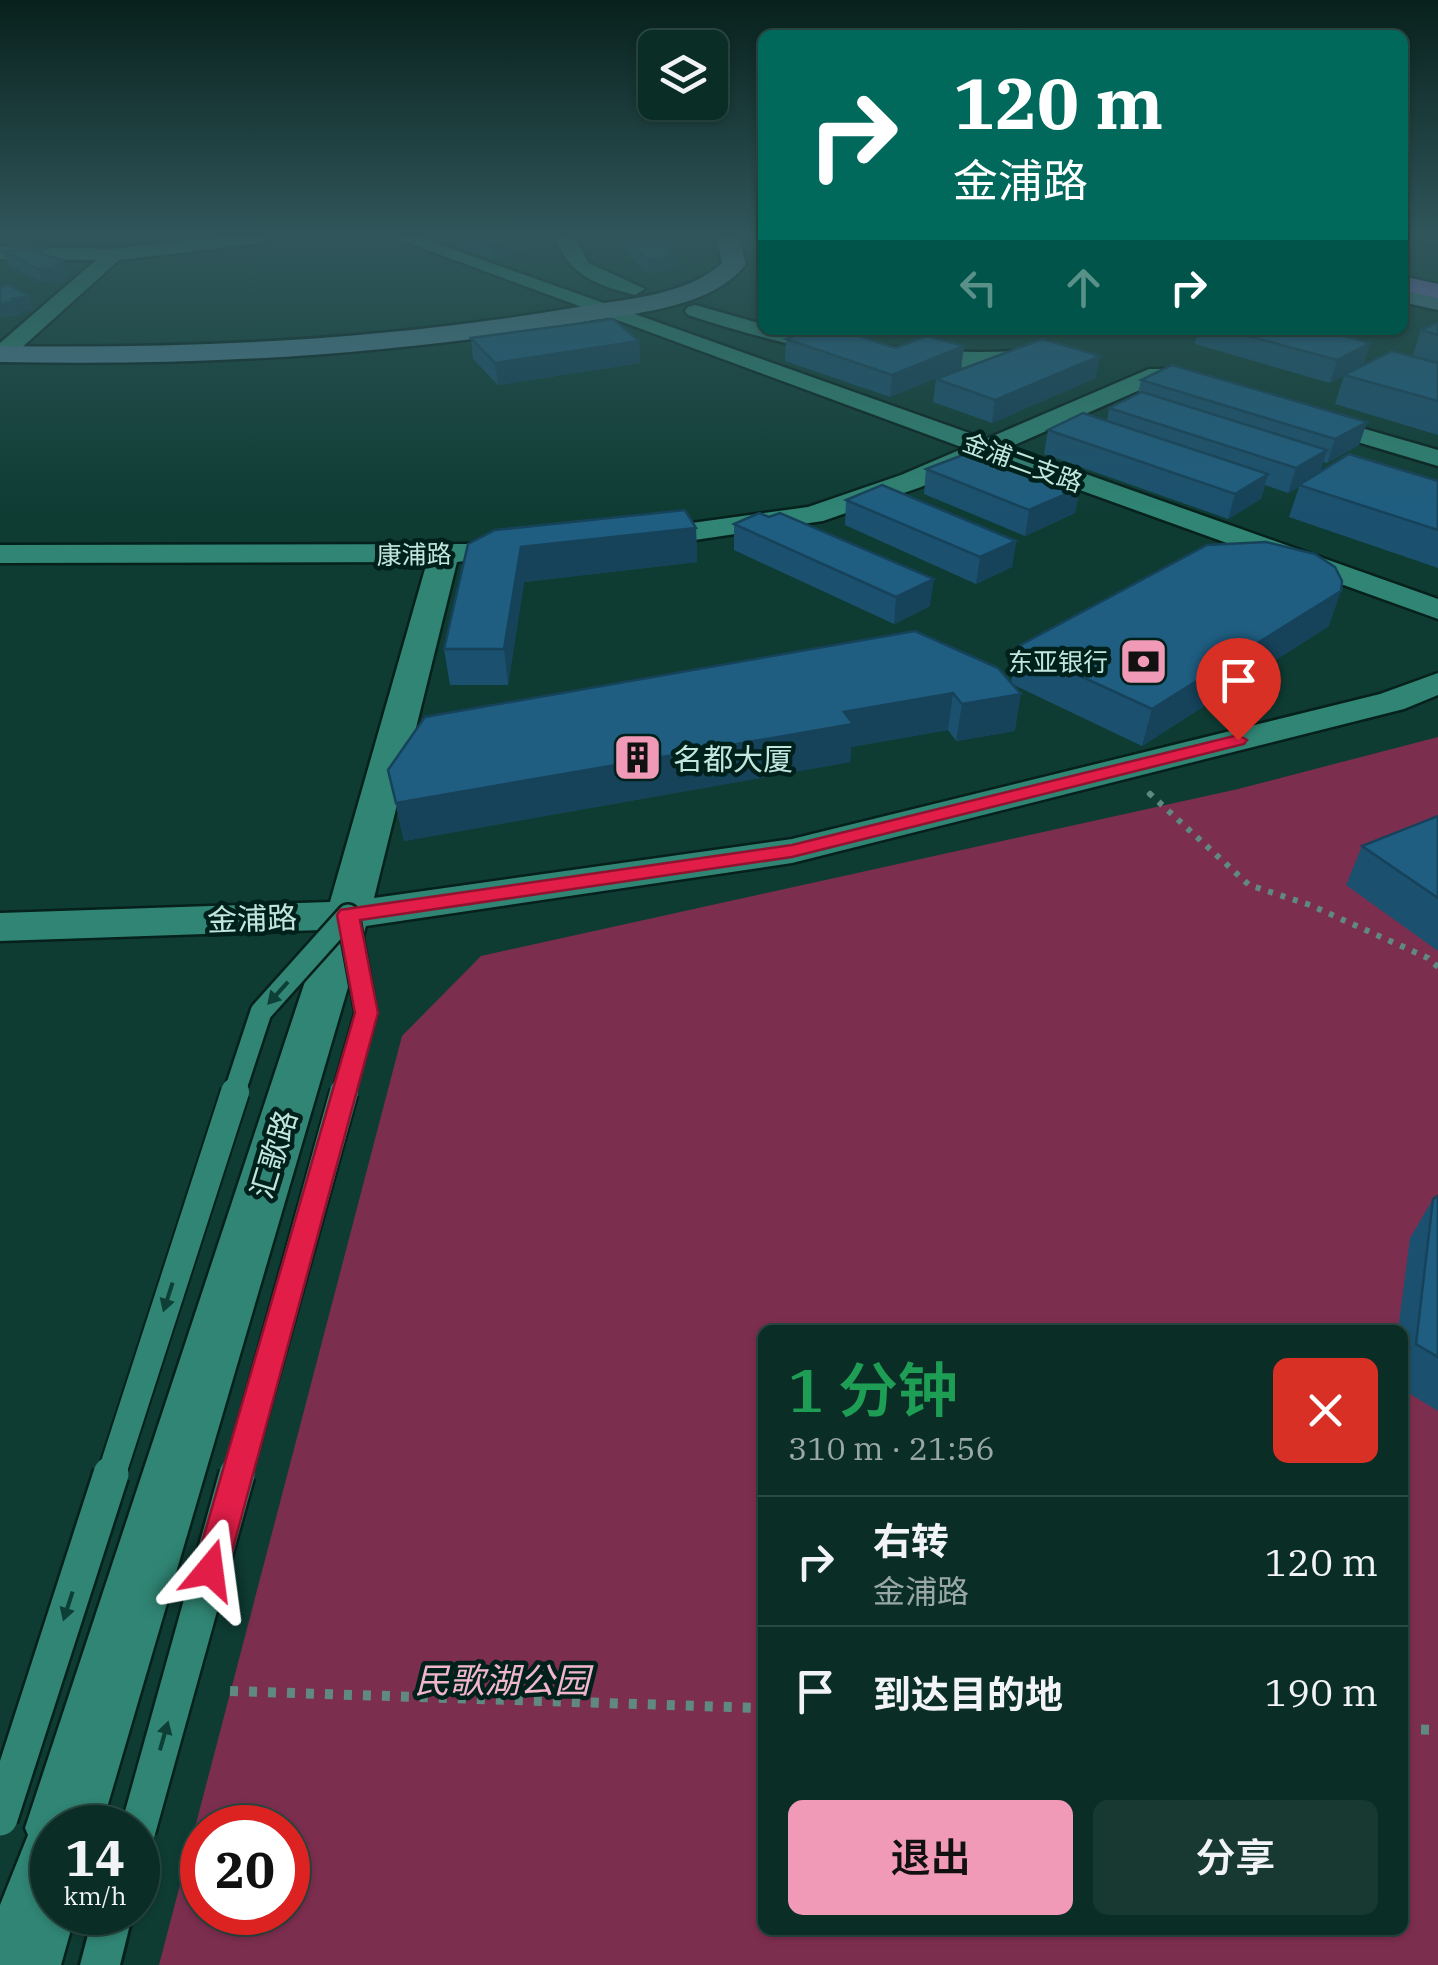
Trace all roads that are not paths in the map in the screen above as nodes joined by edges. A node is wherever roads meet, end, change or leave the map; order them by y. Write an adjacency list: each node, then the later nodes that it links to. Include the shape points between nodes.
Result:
1 (27, 330): 7 (street)
2 (493, 330): 7 (main road, via 309,351 140,358)
3 (549, 330): 9 (main road, via 310,360 132,368)
4 (663, 330): 11 (street, 金浦二支路)
5 (779, 335): 6 (street, via 937,357 1028,359)
6 (1064, 342)
7 (0, 354)
8 (1120, 363): 11 (street, via 1167,377)
9 (0, 364)
10 (1288, 413): 12 (street)
11 (985, 448): 13 (street, via 813,515); 17 (street, 金浦二支路)
12 (1438, 458)
13 (612, 541)
14 (500, 551): 16 (street, 康浦路)
15 (0, 554): 16 (street, 康浦路)
16 (444, 556): 19 (street, 汇歌路)
17 (1438, 610)
18 (1438, 684): 19 (street, 金浦路, via 1392,702 792,851)
19 (348, 915): 20 (street, 金浦路); 21 (street, 汇歌路); 22 (lane, one-way to 19, bridge, via 366,1013); 23 (lane, one-way to 23, bridge, via 261,1012)
20 (0, 927)
21 (70, 1805)
22 (145, 1805)
23 (0, 1818)
24 (30, 1935): 26 (street)
25 (108, 1935): 27 (lane)
26 (21, 1965)
27 (100, 1965)

